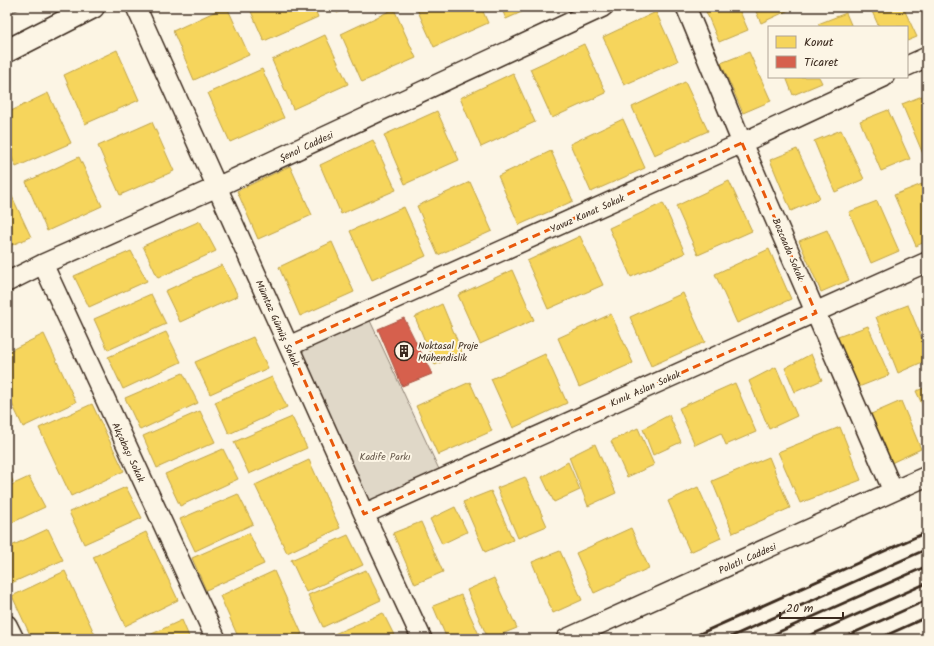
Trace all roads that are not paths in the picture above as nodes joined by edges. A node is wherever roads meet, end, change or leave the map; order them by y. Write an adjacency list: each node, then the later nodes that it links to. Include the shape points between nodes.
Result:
1 (92, 7): 5 (main road)
2 (136, 7): 10 (street, Mümtaz Gümüş Sokak)
3 (603, 7): 10 (street, Şenol Caddesi)
4 (686, 7): 9 (street, Bozcaada Sokak)
5 (7, 51)
6 (927, 57): 7 (street)
7 (908, 66)
8 (882, 78): 9 (street, Yavuz Kanat Sokak)
9 (742, 143): 14 (street, Bozcaada Sokak); 15 (street, Yavuz Kanat Sokak)
10 (218, 187): 12 (street, Şenol Caddesi); 15 (street, Mümtaz Gümüş Sokak)
11 (927, 262): 14 (street, Kınık Aslan Sokak)
12 (42, 264): 13 (street, Şenol Caddesi); 21 (street, Akçabaşı Sokak)
13 (7, 282)
14 (816, 313): 17 (street, Bozcaada Sokak); 18 (street, Kınık Aslan Sokak)
15 (289, 346): 18 (street, Mümtaz Gümüş Sokak)
16 (927, 476): 17 (street, Polatlı Caddesi)
17 (893, 491): 23 (street, Polatlı Caddesi)
18 (364, 514): 22 (street, Mümtaz Gümüş Sokak)
19 (7, 625): 20 (street)
20 (14, 639)
21 (216, 639)
22 (422, 639)
23 (566, 639)

